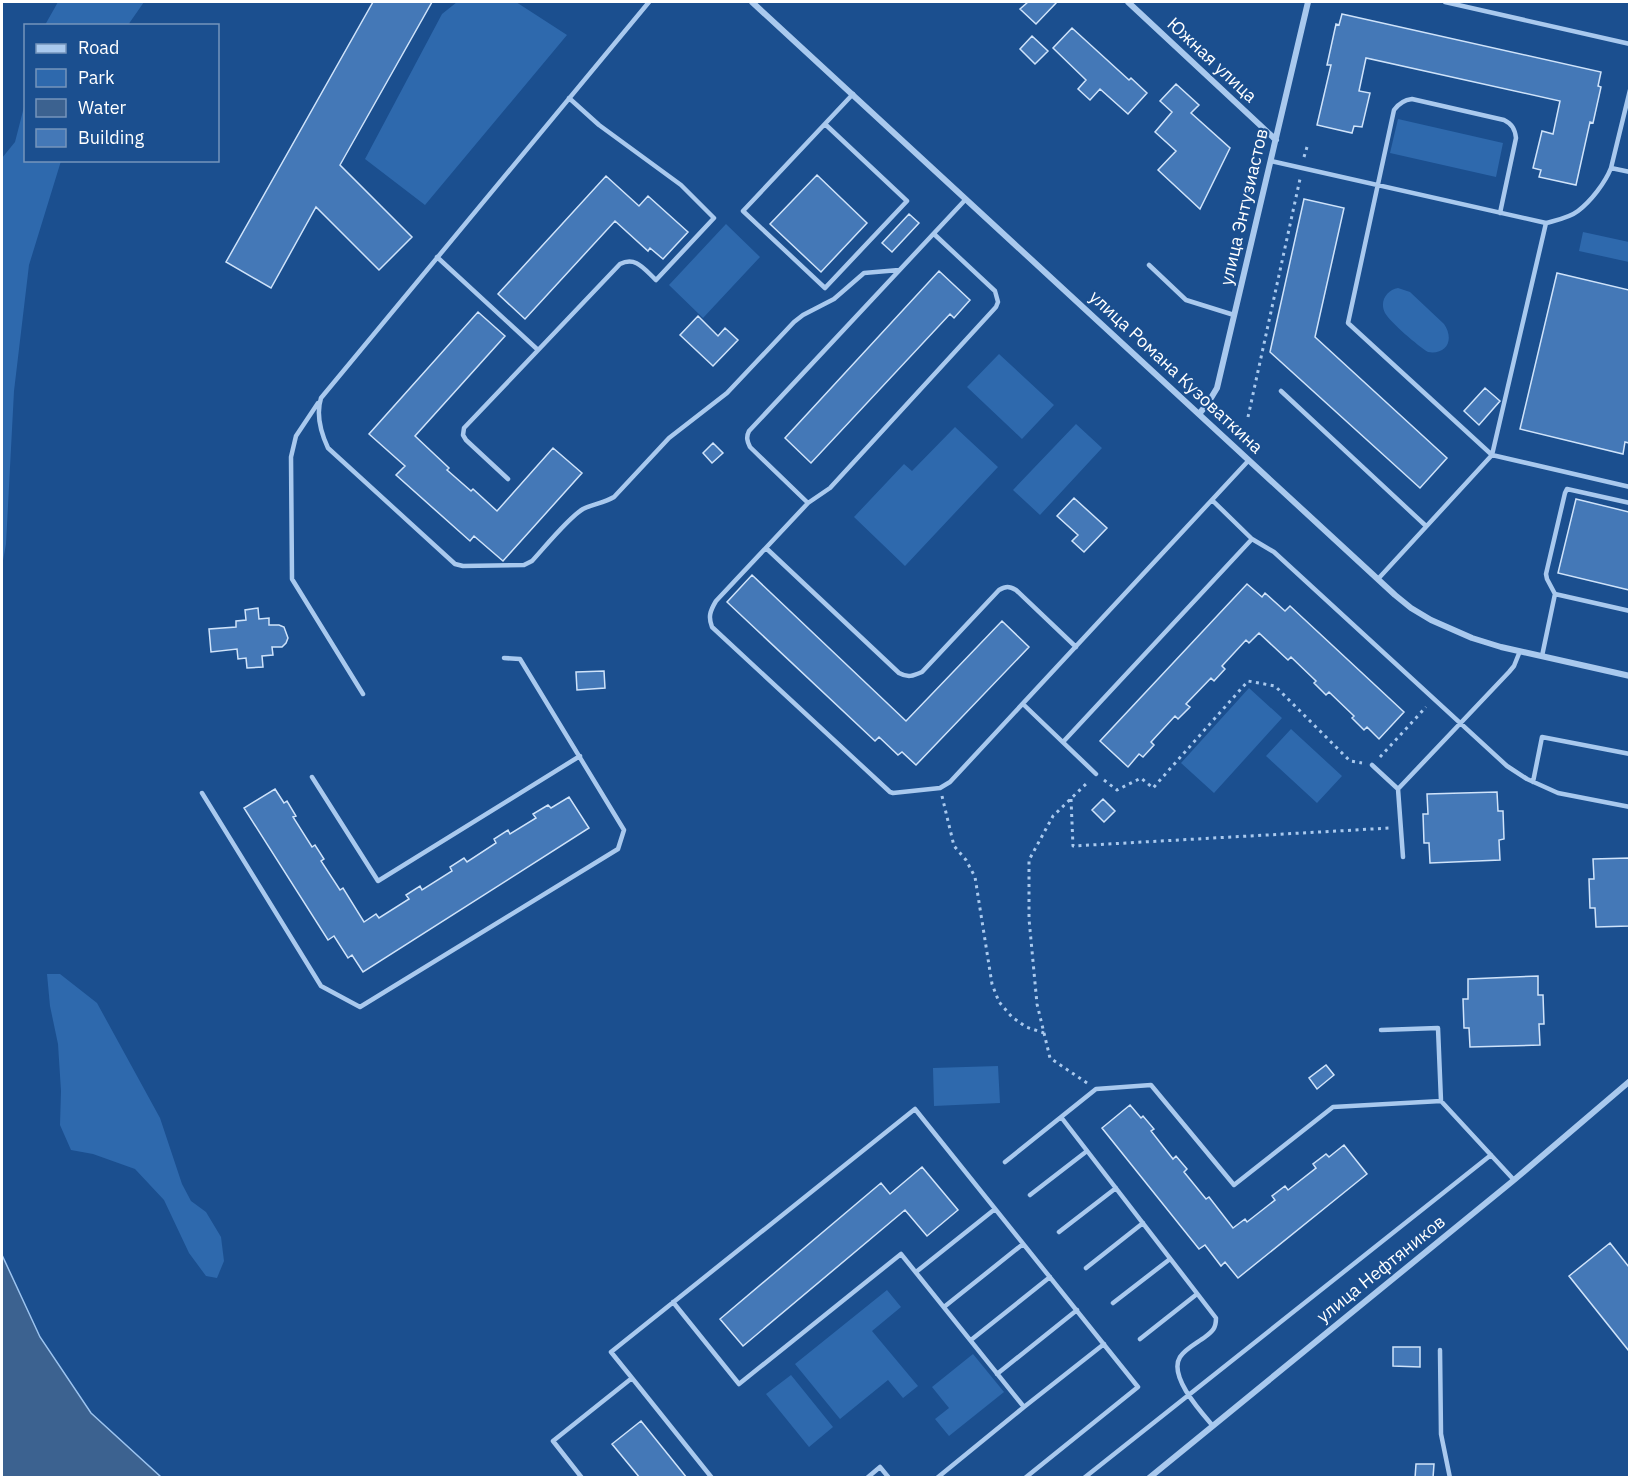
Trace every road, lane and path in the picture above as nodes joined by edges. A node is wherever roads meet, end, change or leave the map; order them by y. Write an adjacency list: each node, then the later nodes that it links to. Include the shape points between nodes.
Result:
1 (649, 2): 9 (lane)
2 (752, 2): 8 (street, улица Романа Кузоваткина)
3 (1128, 2): 11 (street, Южная улица)
4 (1308, 2): 11 (street, улица Энтузиастов)
5 (1445, 2): 6 (lane)
6 (1629, 44)
7 (1629, 90): 15 (lane)
8 (853, 94): 10 (lane); 18 (street, улица Романа Кузоваткина)
9 (569, 98): 22 (lane); 26 (lane, via 681,185 714,218 656,280 635,262 627,260 620,264)
10 (825, 124): 10 (lane, via 743,211 825,288 907,201)
11 (1276, 140): 13 (street, улица Энтузиастов)
12 (1306, 147): 14 (path)
13 (1271, 161): 14 (lane); 25 (street, улица Энтузиастов)
14 (1302, 168): 17 (lane); 30 (path)
15 (1611, 168): 16 (lane); 20 (lane, via 1578,211)
16 (1629, 172)
17 (1377, 185): 19 (lane); 19 (lane, via 1394,110 1398,104 1412,99 1511,124 1516,138); 31 (lane, via 1348,323)
18 (966, 200): 21 (lane); 29 (street, улица Романа Кузоваткина)
19 (1500, 213): 20 (lane)
20 (1546, 223): 31 (lane)
21 (934, 234): 24 (lane); 36 (lane, via 995,291 996,307 830,488)
22 (437, 257): 26 (lane); 28 (lane)
23 (1149, 265): 25 (lane, via 1186,300)
24 (899, 270): 28 (lane, via 864,273 834,299 794,321 727,393 669,438 614,497 575,514 524,566 455,564 328,448 318,407); 36 (lane, via 747,436 750,447)
25 (1234, 315): 29 (street, улица Энтузиастов, via 1217,388)
26 (538, 350): 33 (lane, via 464,428 466,440)
27 (1281, 391): 38 (lane)
28 (321, 398): 49 (lane, via 296,436 291,457 291,579)
29 (1199, 414): 32 (street, улица Романа Кузоваткина)
30 (1248, 417)
31 (1492, 455): 34 (lane); 38 (lane)
32 (1249, 460): 35 (lane); 41 (street, улица Романа Кузоваткина)
33 (508, 480)
34 (1629, 487)
35 (1212, 500): 39 (lane); 44 (lane)
36 (808, 503): 40 (lane)
37 (1629, 503): 42 (lane, via 1567,489 1546,574)
38 (1426, 526): 41 (lane)
39 (1252, 538): 50 (lane, via 1274,552); 53 (lane)
40 (766, 548): 44 (lane, via 906,677 922,672 1005,587 1016,590); 60 (lane, via 716,601 709,619 712,627 890,792)
41 (1377, 579): 45 (street, улица Романа Кузоваткина, via 1411,608 1441,625 1472,639)
42 (1555, 594): 43 (lane); 46 (lane)
43 (1629, 610)
44 (1076, 646): 51 (lane)
45 (1520, 651): 46 (street, улица Романа Кузоваткина); 52 (lane, via 1514,666)
46 (1542, 656): 48 (street, улица Романа Кузоваткина)
47 (504, 658): 55 (lane, via 520,659)
48 (1629, 676)
49 (363, 694)
50 (1434, 699): 52 (lane); 56 (path)
51 (1023, 704): 53 (lane); 60 (lane)
52 (1460, 723): 59 (lane, via 1507,766); 61 (lane)
53 (1063, 742): 57 (lane)
54 (1629, 754): 59 (lane, via 1542,737)
55 (579, 756): 58 (lane, via 378,881); 62 (lane, via 624,830 618,849 360,1007 321,986)
56 (1372, 765): 57 (path, via 1350,761 1275,686 1248,681 1153,788 1142,778 1116,790); 61 (lane)
57 (1096, 774): 63 (path)
58 (312, 777)
59 (1533, 782): 64 (lane, via 1558,793)
60 (940, 788): 68 (path, via 954,846 975,876 992,984 999,1002 1026,1027)
61 (1398, 789): 65 (lane)
62 (202, 793)
63 (1071, 800): 65 (path, via 1073,846); 68 (path, via 1053,816 1029,860 1030,930 1037,1004)
64 (1629, 807)
65 (1401, 827): 66 (lane)
66 (1403, 856)
67 (1381, 1030): 71 (lane, via 1438,1028)
68 (1044, 1033): 70 (path, via 1050,1058)
69 (1629, 1082): 76 (street, улица Нефтяников)
70 (1096, 1089): 71 (lane, via 1151,1085 1234,1185 1333,1107); 72 (lane)
71 (1441, 1101): 74 (lane)
72 (1061, 1117): 73 (lane); 75 (lane)
73 (1087, 1151): 77 (lane); 78 (lane)
74 (1491, 1155): 76 (lane); 98 (lane)
75 (1005, 1162)
76 (1514, 1180): 100 (street, улица Нефтяников)
77 (1116, 1188): 80 (lane); 81 (lane)
78 (1030, 1195)
79 (995, 1209): 82 (lane); 85 (lane); 88 (lane, via 915,1109)
80 (1143, 1223): 83 (lane); 84 (lane)
81 (1059, 1232)
82 (1023, 1244): 86 (lane); 90 (lane)
83 (1170, 1259): 87 (lane); 89 (lane)
84 (1086, 1268)
85 (916, 1272): 88 (lane, via 901,1254 739,1383); 90 (lane)
86 (1050, 1277): 91 (lane); 93 (lane)
87 (1197, 1294): 92 (lane); 98 (lane, via 1216,1318 1216,1325 1177,1363)
88 (673, 1302): 97 (lane, via 611,1352)
89 (1113, 1303)
90 (944, 1307): 93 (lane)
91 (1077, 1310): 94 (lane); 96 (lane)
92 (1140, 1339)
93 (971, 1340): 96 (lane)
94 (1104, 1344): 99 (lane); 106 (lane, via 1138,1387)
95 (1440, 1350): 109 (lane, via 1441,1434)
96 (998, 1374): 99 (lane)
97 (632, 1378): 101 (lane, via 553,1441); 102 (lane)
98 (1188, 1395): 100 (lane); 107 (lane)
99 (1024, 1407): 105 (lane)
100 (1212, 1426): 108 (street, улица Нефтяников)
101 (582, 1478)
102 (712, 1478)
103 (867, 1478): 104 (lane, via 880,1467)
104 (889, 1478)
105 (937, 1478)
106 (1025, 1478)
107 (1084, 1478)
108 (1149, 1478)
109 (1450, 1478)

